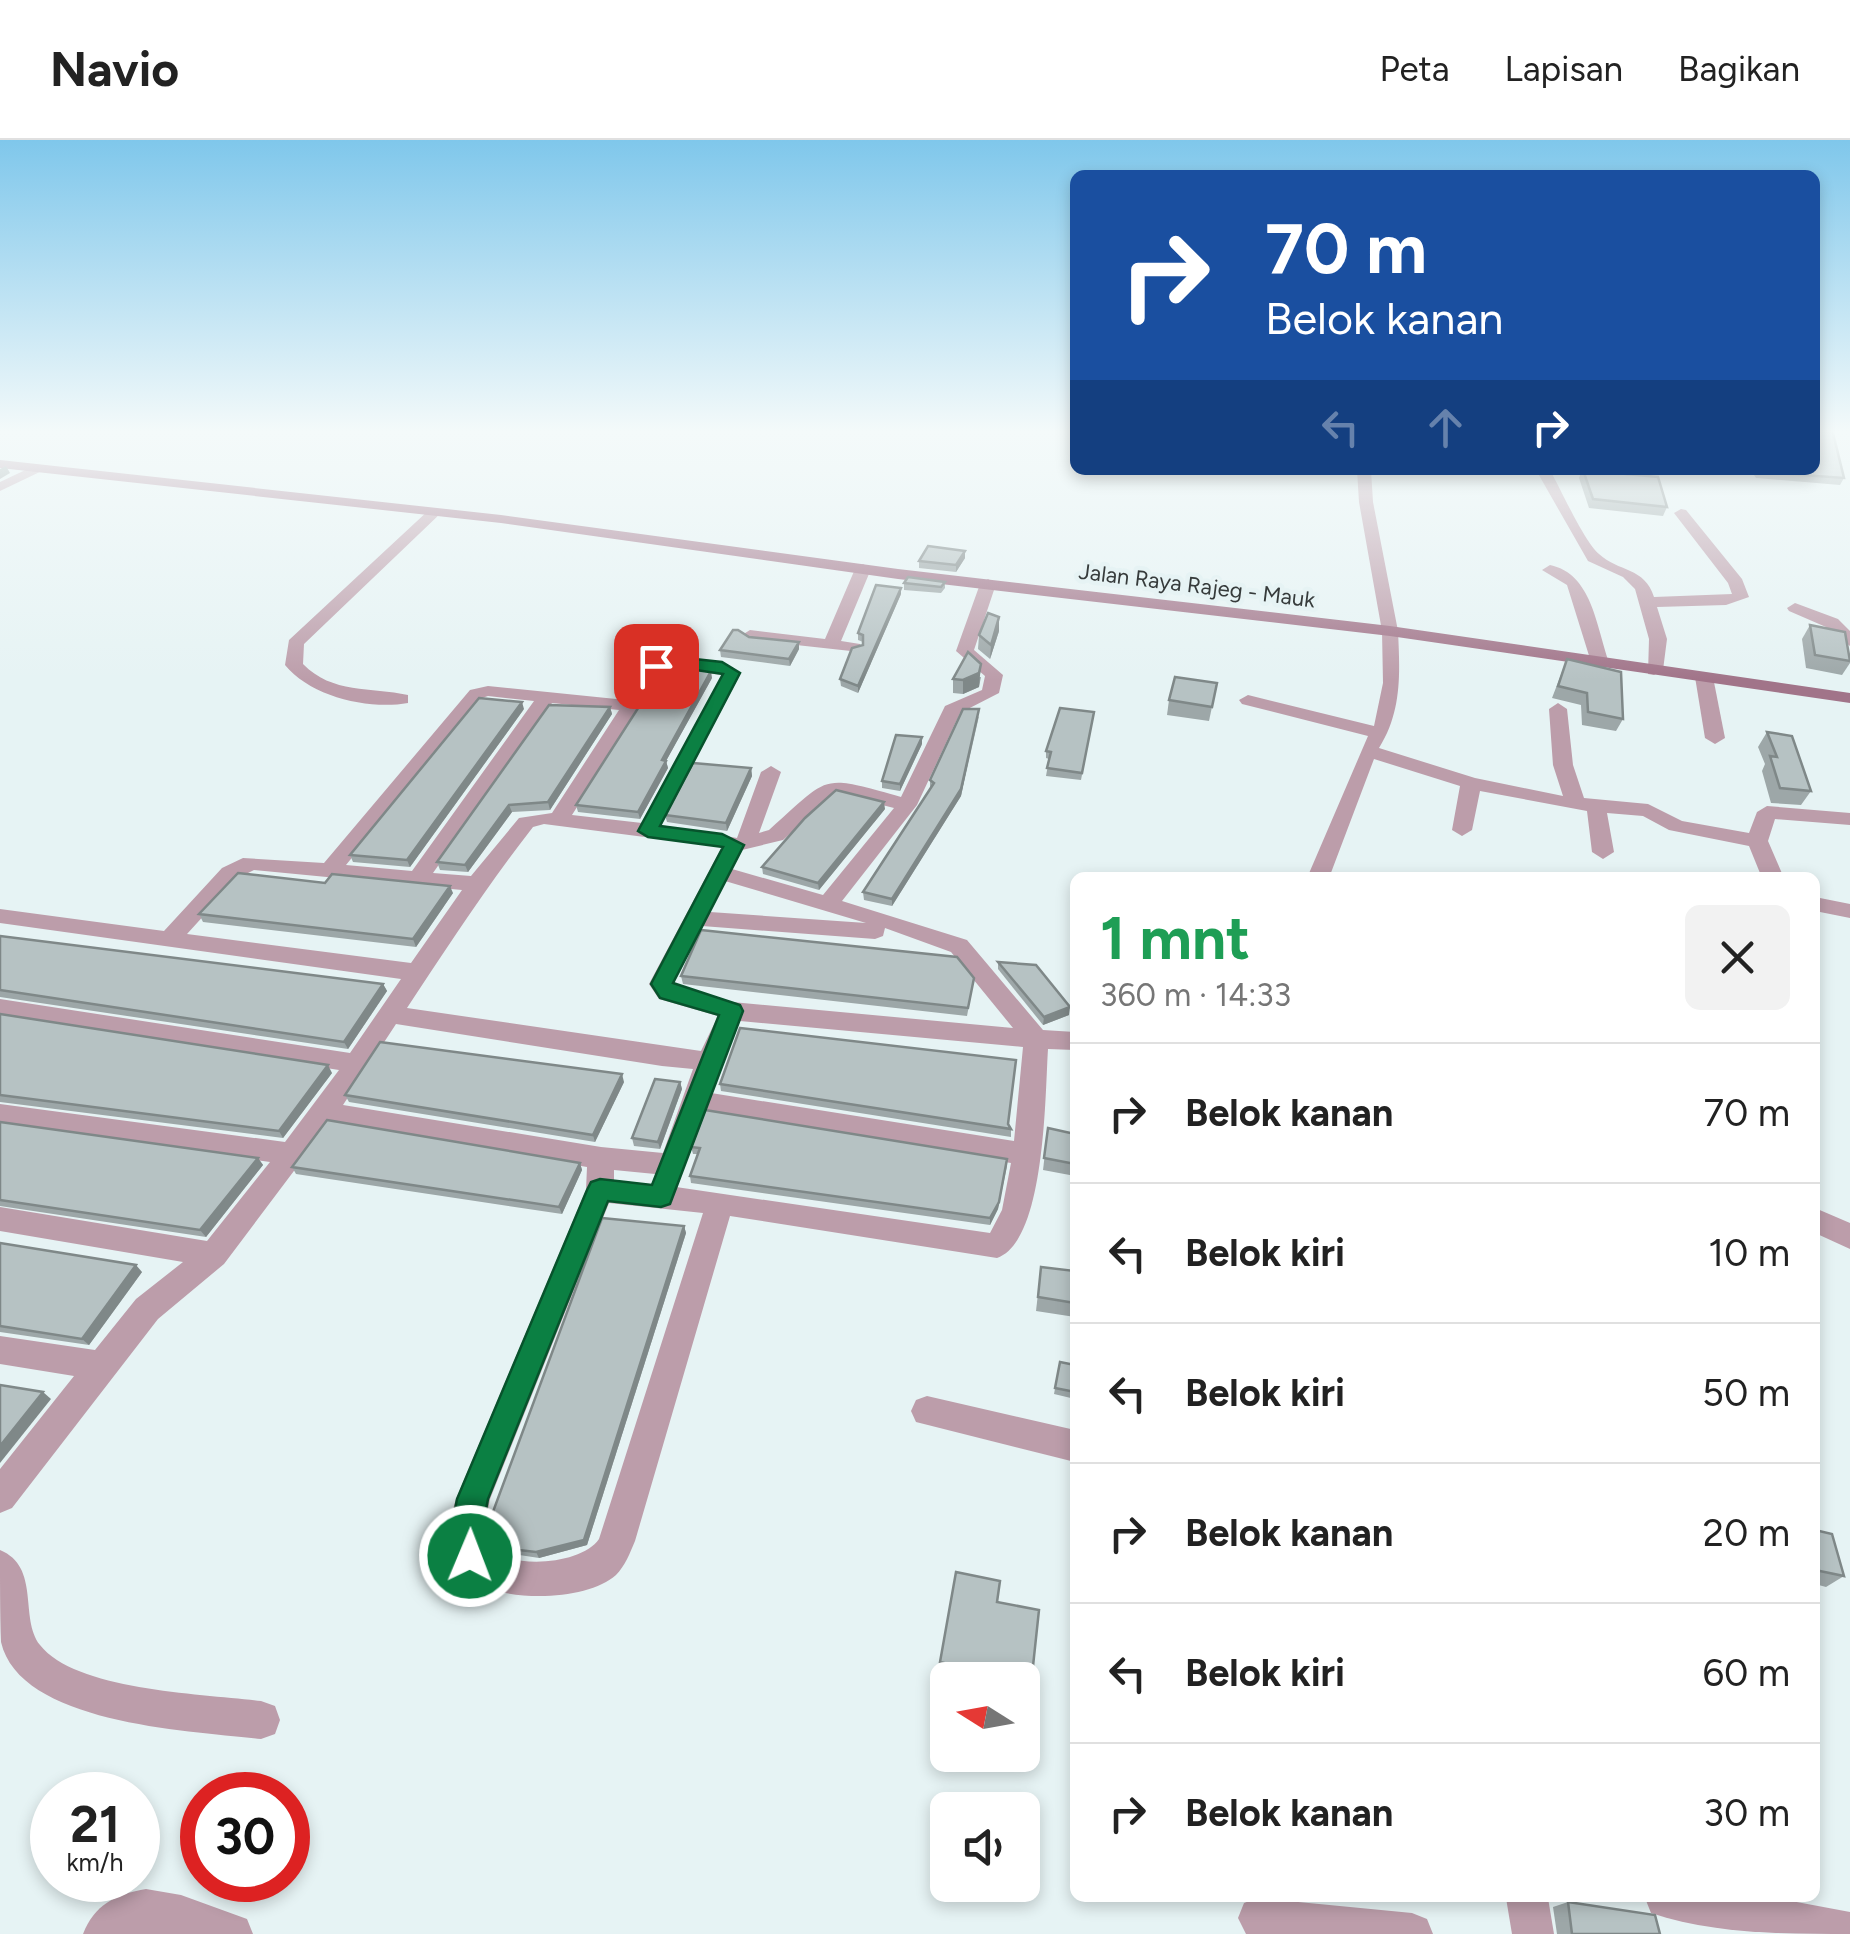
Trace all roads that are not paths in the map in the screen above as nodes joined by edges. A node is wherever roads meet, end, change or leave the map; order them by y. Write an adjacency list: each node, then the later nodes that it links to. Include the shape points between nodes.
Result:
1 (1681, 512): 9 (street, via 1741,596)
2 (434, 513): 21 (street, via 302,634 293,653 294,665 314,683)
3 (440, 513): 6 (main road, Jalan Raya Rajeg - Mauk)
4 (1369, 513): 11 (street)
5 (1567, 513): 9 (street, via 1593,558 1638,581)
6 (863, 569): 8 (main road, Jalan Raya Rajeg - Mauk); 14 (street)
7 (1550, 570): 16 (street, via 1574,583)
8 (988, 584): 11 (main road, Jalan Raya Rajeg - Mauk); 30 (street, via 965,650 994,675 990,694 952,710)
9 (1646, 602): 17 (street, via 1658,640)
10 (1795, 608): 13 (street, via 1832,623)
11 (1390, 631): 16 (main road, Jalan Raya Rajeg - Mauk); 26 (street, via 1392,683)
12 (750, 635): 14 (street)
13 (1850, 641)
14 (831, 646): 15 (street)
15 (854, 648)
16 (1600, 662): 17 (main road, Jalan Raya Rajeg - Mauk)
17 (1654, 670): 18 (main road, Jalan Raya Rajeg - Mauk)
18 (1704, 676): 20 (main road, Jalan Raya Rajeg - Mauk); 25 (street)
19 (546, 698): 23 (street); 38 (street, via 488,691 470,699); 42 (street)
20 (1850, 698)
21 (402, 699)
22 (1248, 700): 26 (street)
23 (630, 706): 32 (street); 34 (street, via 661,662 732,673)
24 (1558, 709): 29 (street, via 1563,765)
25 (1715, 738)
26 (1374, 742): 28 (street); 40 (street)
27 (771, 772): 36 (street)
28 (1471, 783): 29 (street); 33 (street)
29 (1586, 804): 35 (street, via 1648,810 1689,830); 37 (street)
30 (907, 805): 36 (street, via 830,787 786,829); 45 (street)
31 (1850, 819): 35 (street, via 1767,812)
32 (558, 820): 34 (street); 43 (street, via 526,822)
33 (1462, 830)
34 (648, 831): 36 (street)
35 (1757, 841): 41 (street)
36 (742, 844): 39 (street)
37 (1603, 852)
38 (331, 869): 42 (street); 50 (street, via 264,862 239,868)
39 (719, 872): 45 (street); 48 (street)
40 (1320, 872)
41 (1770, 872)
42 (418, 878): 43 (street)
43 (478, 884): 51 (street)
44 (1820, 905): 46 (street)
45 (826, 906): 49 (street)
46 (1850, 911)
47 (0, 916): 50 (street)
48 (696, 918): 49 (street); 53 (street, via 668,964 663,988)
49 (914, 932): 55 (street, via 959,946)
50 (168, 940): 51 (street)
51 (421, 972): 54 (street)
52 (0, 1008): 58 (street)
53 (732, 1011): 55 (street); 57 (street)
54 (389, 1014): 57 (street); 58 (street)
55 (1036, 1038): 56 (street); 63 (street)
56 (1070, 1041)
57 (710, 1061): 59 (street)
58 (356, 1063): 60 (street)
59 (695, 1101): 63 (street); 64 (street)
60 (324, 1112): 62 (street); 65 (street)
61 (0, 1114): 62 (street)
62 (290, 1154): 71 (street)
63 (1025, 1154): 67 (street, via 1022,1194 998,1246)
64 (672, 1165): 65 (street); 66 (street)
65 (601, 1174): 66 (street); 67 (street, via 466,1524 470,1556 504,1574 556,1579 582,1574 609,1556)
66 (661, 1197): 67 (street)
67 (720, 1203)
68 (0, 1219): 71 (street)
69 (1820, 1222): 70 (street)
70 (1850, 1237)
71 (214, 1255): 73 (street, via 147,1308)
72 (0, 1350): 73 (street)
73 (101, 1366): 76 (street)
74 (927, 1411): 75 (street)
75 (1070, 1445)
76 (0, 1496)
77 (0, 1568): 78 (street, via 20,1647 46,1675 125,1701)
78 (261, 1720)
79 (1528, 1902): 86 (street)
80 (1687, 1902): 82 (street)
81 (1259, 1916): 85 (street)
82 (1850, 1933)
83 (104, 1934): 84 (street, via 124,1912 136,1909)
84 (232, 1934)
85 (1412, 1934)
86 (1533, 1934)

